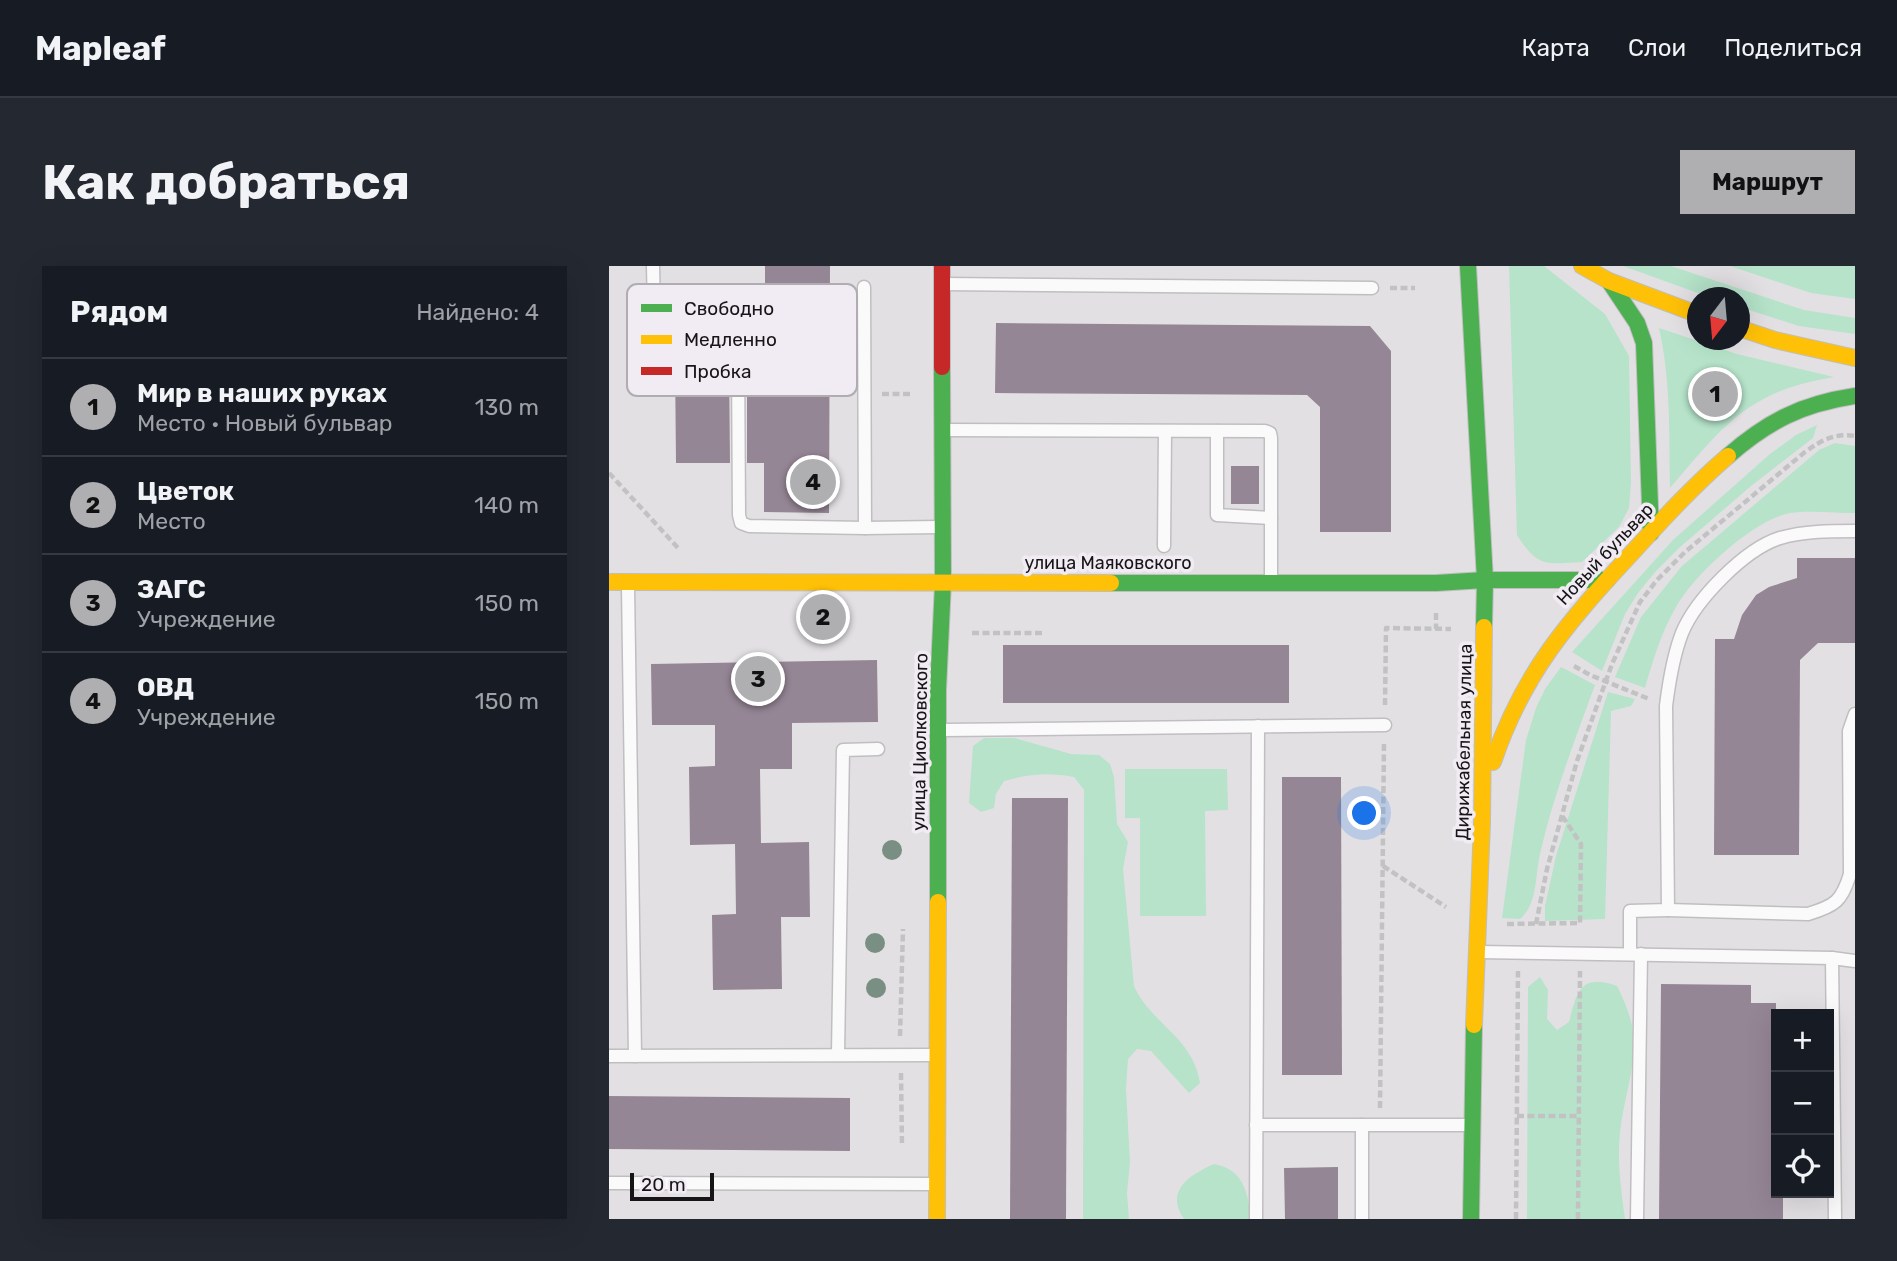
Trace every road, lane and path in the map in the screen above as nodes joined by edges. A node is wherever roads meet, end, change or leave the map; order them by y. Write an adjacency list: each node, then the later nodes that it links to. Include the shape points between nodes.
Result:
1 (653, 266): 6 (lane)
2 (942, 266): 7 (main road, улица Циолковского)
3 (1468, 266): 27 (main road, Дирижабельная улица)
4 (1582, 266): 5 (main road)
5 (1609, 281): 10 (main road); 24 (main road, via 1637,323 1644,343)
6 (653, 284)
7 (942, 284): 9 (lane); 15 (main road, улица Циолковского)
8 (864, 287): 22 (lane)
9 (1372, 288)
10 (1687, 310)
11 (1750, 332): 12 (main road)
12 (1855, 358)
13 (738, 396): 22 (lane, via 741,523)
14 (1855, 396): 24 (main road, Новый бульвар, via 1800,409 1771,422)
15 (942, 430): 16 (lane); 21 (main road, улица Циолковского)
16 (1165, 431): 17 (lane); 25 (lane)
17 (1217, 431): 20 (lane, via 1217,515); 20 (lane, via 1270,433)
18 (1855, 436): 34 (path, via 1823,439 1685,552 1640,603)
19 (609, 473): 26 (path)
20 (1271, 518): 32 (lane)
21 (943, 527): 22 (lane); 31 (main road, улица Циолковского)
22 (865, 528)
23 (1855, 531): 35 (lane, via 1780,538 1744,558 1704,598 1682,632)
24 (1650, 533): 28 (main road, Новый бульвар)
25 (1164, 546)
26 (687, 558)
27 (1485, 580): 28 (main road, улица Маяковского); 32 (main road, улица Маяковского); 42 (main road, Дирижабельная улица)
28 (1607, 580): 42 (main road, Новый бульвар, via 1549,645 1515,702 1497,750)
29 (609, 582): 30 (main road, улица Маяковского)
30 (628, 582): 31 (main road, улица Маяковского); 56 (lane)
31 (943, 583): 32 (main road, улица Маяковского); 39 (main road, улица Циолковского)
32 (1271, 583)
33 (1566, 661): 34 (path)
34 (1606, 681): 35 (path); 41 (path)
35 (1666, 706): 44 (lane)
36 (1855, 714): 44 (lane, via 1849,731 1850,874 1844,895 1829,908 1808,914)
37 (1385, 725): 38 (lane)
38 (1258, 726): 39 (lane); 59 (lane)
39 (939, 730): 54 (main road, улица Циолковского)
40 (878, 749): 53 (lane, via 843,750)
41 (1561, 814): 46 (path); 46 (path, via 1581,844 1580,923)
42 (1482, 823): 47 (main road, Дирижабельная улица)
43 (1450, 910): 61 (path, via 1382,866)
44 (1668, 911): 48 (lane, via 1630,911)
45 (1503, 924): 46 (path)
46 (1536, 924)
47 (1476, 951): 48 (lane); 62 (main road, Дирижабельная улица)
48 (1636, 954): 49 (lane); 71 (lane)
49 (1832, 958): 50 (lane); 72 (lane)
50 (1855, 961)
51 (1518, 965): 57 (path)
52 (1580, 967): 58 (path)
53 (838, 1054): 54 (lane); 56 (lane)
54 (938, 1055): 64 (main road, улица Циолковского)
55 (609, 1056): 56 (lane)
56 (635, 1056)
57 (1517, 1116): 58 (path); 69 (path)
58 (1579, 1116): 70 (path)
59 (1256, 1125): 60 (lane); 66 (lane)
60 (1362, 1125): 61 (lane); 67 (lane)
61 (1380, 1125): 62 (lane)
62 (1472, 1125): 68 (main road, Дирижабельная улица)
63 (609, 1183): 64 (lane)
64 (937, 1184): 65 (main road, улица Циолковского)
65 (937, 1219)
66 (1256, 1219)
67 (1362, 1219)
68 (1471, 1219)
69 (1516, 1219)
70 (1578, 1219)
71 (1637, 1219)
72 (1835, 1219)

